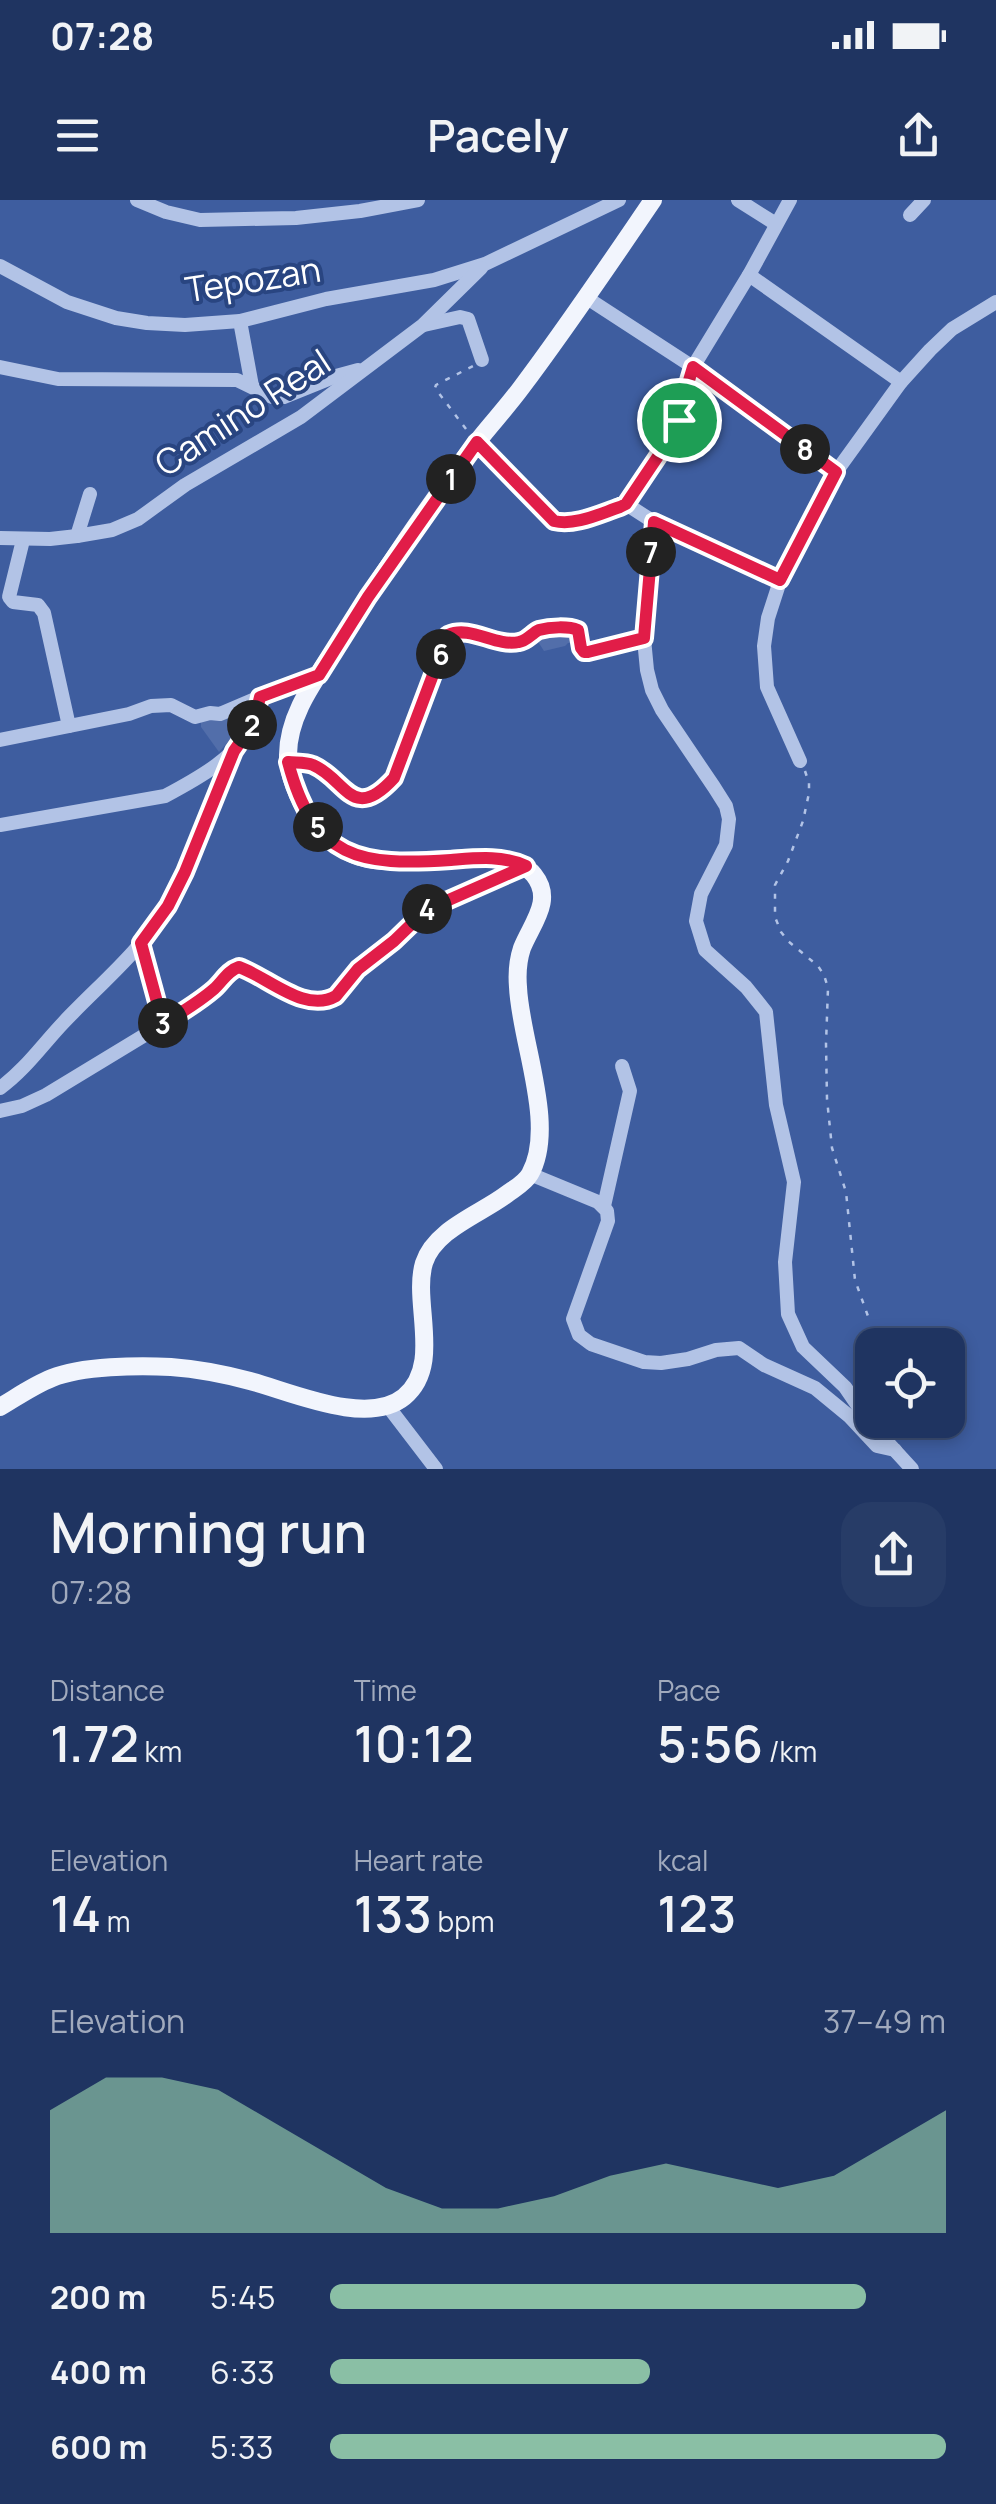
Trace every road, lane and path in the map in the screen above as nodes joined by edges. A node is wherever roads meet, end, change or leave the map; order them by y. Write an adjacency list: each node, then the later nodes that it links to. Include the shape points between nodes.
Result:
1 (136, 200): 2 (street, via 186,218 238,220)
2 (418, 200)
3 (620, 200): 10 (street)
4 (654, 200): 13 (main road)
5 (738, 200): 9 (street)
6 (790, 200): 9 (street)
7 (924, 200): 8 (street)
8 (910, 215)
9 (776, 224): 12 (street)
10 (485, 264): 15 (street, Tepozan); 16 (street, Camino Real)
11 (0, 266): 15 (street, Tepozan, via 67,302 116,318)
12 (749, 274): 19 (street); 21 (street)
13 (586, 298): 19 (street); 23 (main road)
14 (996, 302): 21 (street, via 952,328)
15 (240, 321): 22 (street)
16 (423, 325): 17 (street, via 468,318); 20 (street, Camino Real)
17 (482, 360): 23 (path, via 435,388)
18 (0, 367): 22 (street, via 58,379 210,378)
19 (693, 367): 24 (street); 26 (street, via 673,434)
20 (364, 370): 22 (street, via 284,397); 28 (street, Camino Real, via 301,418 138,519)
21 (901, 382): 24 (street)
22 (252, 386)
23 (477, 442): 26 (street, via 554,521 576,521); 33 (main road)
24 (836, 472): 31 (street)
25 (90, 494): 28 (street)
26 (626, 504): 27 (street)
27 (654, 522): 31 (street); 32 (street)
28 (77, 536): 30 (street, Camino Real)
29 (0, 538): 30 (street, Camino Real)
30 (23, 540): 35 (street, via 9,596 44,613)
31 (780, 580): 38 (street, via 764,646 766,687)
32 (644, 638): 39 (street, via 584,652 572,627 537,631 518,642 452,632 387,786 373,796 354,797 314,766); 52 (street, via 652,690 729,818 726,844 701,894 696,922 705,950 766,1012 776,1105 794,1182 785,1262 788,1314 802,1346)
33 (319, 675): 34 (street); 39 (main road, via 296,715)
34 (260, 697): 35 (street, via 220,714 196,717 152,706); 37 (street, via 254,722)
35 (69, 726): 36 (street)
36 (0, 740)
37 (234, 751): 40 (street, via 164,796); 42 (street, via 185,872)
38 (800, 761): 49 (path, via 808,793 775,885 775,917 828,988 832,1148)
39 (288, 762): 41 (main road, via 310,818 354,856 400,863 506,859)
40 (0, 826)
41 (526, 866): 43 (street, via 426,910 330,1000 301,998 239,967); 47 (main road, via 543,900 517,980 539,1118)
42 (141, 943): 43 (street); 45 (street)
43 (163, 1024): 46 (street, via 46,1095)
44 (622, 1066): 48 (street, via 630,1091)
45 (0, 1088)
46 (0, 1111)
47 (530, 1174): 48 (street); 50 (main road, via 432,1248 423,1268 419,1376)
48 (604, 1206): 52 (street, via 608,1221 573,1319 578,1336 644,1362 739,1348 815,1388 876,1446)
49 (868, 1320)
50 (388, 1406): 51 (main road, via 340,1406 206,1370 168,1367 71,1372); 53 (street)
51 (0, 1407)
52 (896, 1450): 54 (street)
53 (436, 1469)
54 (912, 1469)

